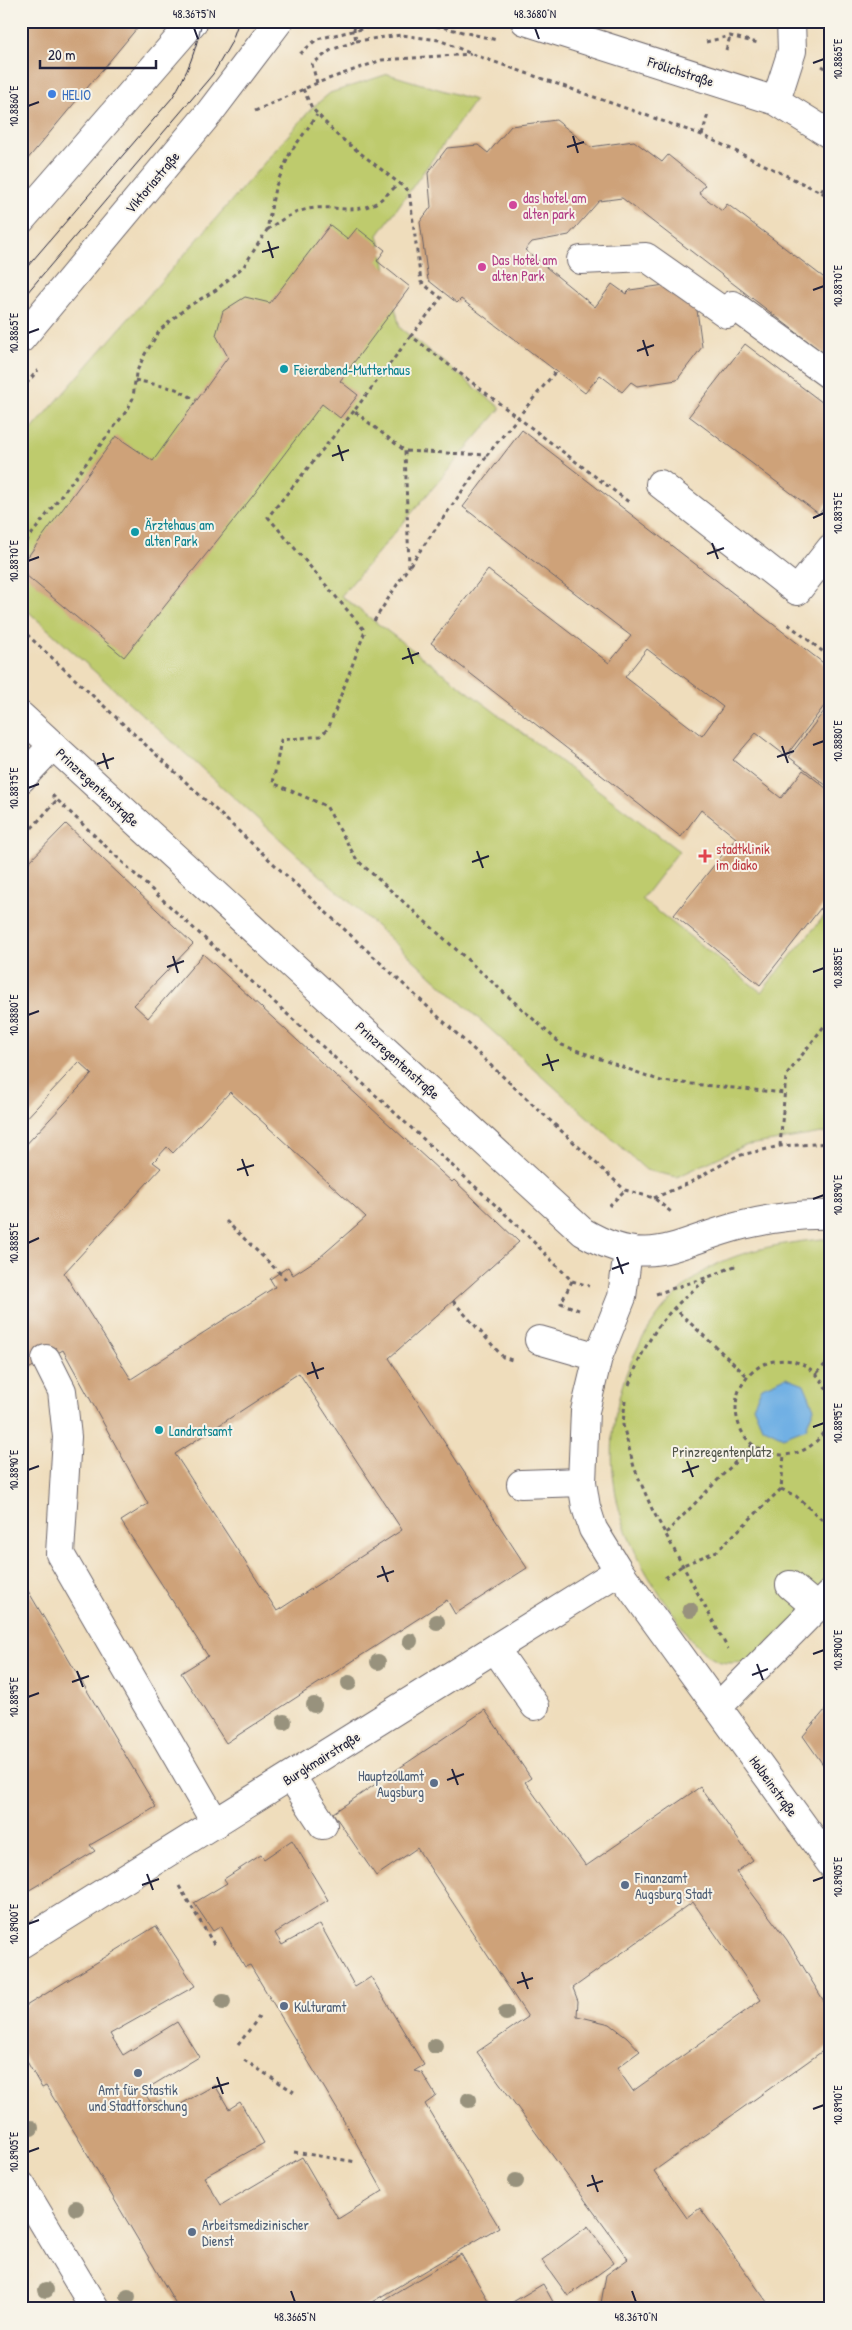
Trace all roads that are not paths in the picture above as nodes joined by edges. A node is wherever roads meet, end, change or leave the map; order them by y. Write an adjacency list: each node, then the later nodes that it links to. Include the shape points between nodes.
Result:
1 (194, 21): 7 (street)
2 (279, 21): 9 (street, Viktoriastraße, via 210,112)
3 (525, 21): 5 (street, Frölichstraße)
4 (791, 21): 5 (street, via 792,51)
5 (776, 101): 6 (street, Frölichstraße)
6 (831, 135)
7 (21, 220)
8 (581, 260): 10 (street, via 646,257 727,314 733,304)
9 (21, 339)
10 (831, 376)
11 (660, 484): 12 (street, via 797,591)
12 (831, 548)
13 (21, 716): 14 (street, Prinzregentenstraße)
14 (53, 746): 15 (street); 17 (street, Prinzregentenstraße, via 583,1232)
15 (25, 776)
16 (831, 1215): 17 (street, Prinzregentenstraße, via 797,1214 743,1225 669,1250)
17 (628, 1251): 19 (street, via 622,1297)
18 (539, 1340): 19 (street)
19 (598, 1357): 21 (street, via 585,1411)
20 (46, 1359): 30 (street, via 62,1391 67,1437 60,1554)
21 (582, 1482): 22 (street); 23 (street, via 594,1529)
22 (521, 1484)
23 (619, 1571): 26 (street, Burgkmairstraße); 28 (street)
24 (790, 1585): 25 (street)
25 (824, 1600): 28 (street)
26 (496, 1650): 27 (street); 29 (street, Burgkmairstraße)
27 (535, 1706)
28 (718, 1707): 32 (street, Holbeinstraße)
29 (291, 1776): 30 (street, Burgkmairstraße); 31 (street)
30 (216, 1824): 33 (street, Burgkmairstraße)
31 (323, 1825)
32 (831, 1864)
33 (21, 1944)
34 (21, 2185): 35 (street)
35 (95, 2309)

